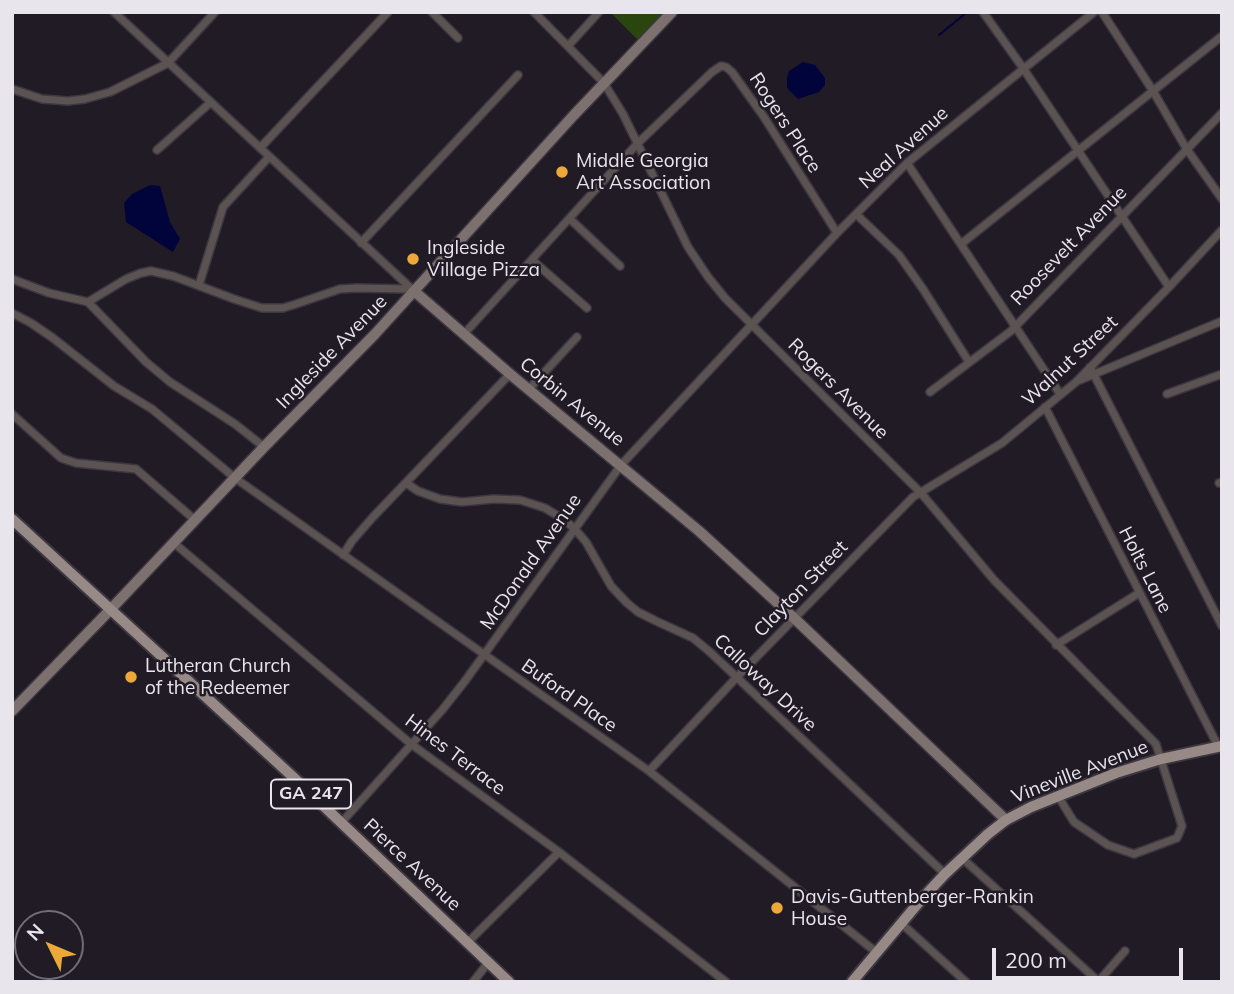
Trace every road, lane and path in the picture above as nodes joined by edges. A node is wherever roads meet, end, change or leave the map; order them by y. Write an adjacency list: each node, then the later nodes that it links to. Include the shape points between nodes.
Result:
1 (114, 12): 14 (street, Corbin Avenue)
2 (388, 12): 23 (street)
3 (432, 12): 12 (street)
4 (534, 12): 13 (street, Rogers Avenue)
5 (599, 12): 13 (street)
6 (672, 12): 17 (street, Ingleside Avenue)
7 (983, 12): 15 (street)
8 (1094, 12): 15 (street, Neal Avenue)
9 (1102, 12): 19 (street)
10 (211, 13): 14 (street)
11 (1222, 36): 19 (street)
12 (458, 38)
13 (568, 46): 17 (street, Rogers Avenue)
14 (168, 63): 18 (street, via 110,92 85,99 42,99); 20 (street, Corbin Avenue)
15 (1023, 68): 26 (street); 28 (street, Neal Avenue)
16 (518, 75): 35 (street)
17 (604, 83): 22 (street, Rogers Avenue); 42 (street, Ingleside Avenue)
18 (12, 89)
19 (1153, 91): 24 (street); 26 (street)
20 (211, 102): 23 (street, Corbin Avenue); 25 (street)
21 (1222, 113): 24 (street, Roosevelt Avenue)
22 (638, 144): 32 (street, Rogers Place); 34 (street, Rogers Place, via 716,68 726,67 764,117); 47 (street, Rogers Avenue, via 694,258)
23 (260, 148): 27 (street, Corbin Avenue)
24 (1186, 148): 29 (street); 31 (street, Roosevelt Avenue)
25 (158, 150)
26 (1078, 150): 31 (street); 36 (street)
27 (269, 157): 35 (street, Corbin Avenue); 40 (street, via 223,206)
28 (907, 163): 30 (street, Neal Avenue); 36 (street)
29 (1222, 199)
30 (856, 214): 34 (street, Neal Avenue); 51 (street, via 899,255)
31 (1121, 216): 41 (street); 48 (street, Roosevelt Avenue)
32 (569, 219): 37 (street, Rogers Place); 38 (street)
33 (1222, 230): 41 (street, Walnut Street)
34 (836, 233): 47 (street, Neal Avenue)
35 (361, 243): 42 (street, Corbin Avenue)
36 (961, 244): 48 (street)
37 (532, 260): 44 (street); 49 (street, Rogers Place)
38 (620, 266)
39 (12, 279): 43 (street)
40 (198, 285): 42 (street, via 254,306 273,308 340,289); 43 (street, via 151,271 125,279)
41 (1169, 287): 52 (street, Walnut Street)
42 (414, 291): 49 (street, Corbin Avenue); 61 (street, Ingleside Avenue)
43 (88, 302): 61 (street, via 170,382)
44 (587, 308)
45 (12, 313): 63 (street, Buford Place, via 152,409)
46 (1222, 321): 52 (street, Walnut Street)
47 (752, 325): 62 (street, McDonald Avenue); 65 (street, Rogers Avenue)
48 (1015, 326): 51 (street, Roosevelt Avenue); 57 (street)
49 (464, 334): 53 (street, Corbin Avenue)
50 (577, 337): 55 (street)
51 (969, 362): 56 (street, Roosevelt Avenue)
52 (1092, 370): 57 (street, Walnut Street); 74 (street)
53 (510, 374): 55 (street, Corbin Avenue); 64 (street)
54 (1222, 374): 58 (street)
55 (529, 389): 62 (street, Corbin Avenue)
56 (930, 392)
57 (1060, 394): 59 (street, Walnut Street)
58 (1167, 394)
59 (1045, 407): 65 (street, Walnut Street, via 996,447); 71 (street, Holts Lane)
60 (12, 414): 67 (street, via 61,458 136,469)
61 (264, 447): 63 (street, Ingleside Avenue)
62 (621, 465): 68 (street, McDonald Avenue); 73 (street, Corbin Avenue)
63 (235, 478): 67 (street, Ingleside Avenue); 70 (street, Buford Place)
64 (407, 483): 68 (street, Calloway Drive, via 440,499 520,500 545,508); 70 (street)
65 (921, 493): 73 (street, Clayton Street); 75 (street, Rogers Avenue)
66 (12, 519): 72 (main road, Pierce Avenue / GA 247)
67 (195, 520): 69 (street, Ingleside Avenue)
68 (574, 528): 76 (street, McDonald Avenue); 77 (street, Calloway Drive, via 627,603 693,638)
69 (174, 543): 72 (street, Ingleside Avenue); 79 (street, Hines Terrace)
70 (344, 555): 76 (street, Buford Place)
71 (1139, 593): 75 (street); 80 (street, Holts Lane)
72 (111, 609): 78 (street, Ingleside Avenue); 85 (main road, Pierce Avenue / GA 247)
73 (794, 618): 77 (street, Clayton Street); 84 (street, Corbin Avenue)
74 (1222, 626)
75 (1056, 645): 81 (street, Rogers Avenue, via 1156,744)
76 (484, 655): 79 (street, McDonald Avenue); 82 (street, Buford Place)
77 (737, 677): 82 (street, Clayton Street); 88 (street, Calloway Drive)
78 (12, 711)
79 (411, 744): 85 (street, McDonald Avenue); 86 (street, Hines Terrace)
80 (1220, 746): 81 (main road, Vineville Avenue)
81 (1161, 759): 83 (main road, Vineville Avenue); 83 (street, Rogers Avenue, via 1182,826 1177,838 1134,854 1108,845 1074,822)
82 (649, 771): 92 (street, Buford Place)
83 (1058, 796): 84 (main road, Vineville Avenue)
84 (1006, 820): 87 (main road, Vineville Avenue)
85 (341, 823): 90 (main road, Pierce Avenue / GA 247)
86 (559, 852): 90 (street); 97 (street, Hines Terrace)
87 (962, 858): 88 (main road, Vineville Avenue); 94 (street)
88 (945, 874): 89 (main road, Vineville Avenue)
89 (901, 923): 92 (main road, Vineville Avenue); 99 (street)
90 (468, 942): 93 (main road, Pierce Avenue / GA 247)
91 (1125, 951): 94 (street)
92 (876, 952): 98 (main road, Vineville Avenue)
93 (488, 963): 95 (street); 96 (main road, Pierce Avenue / GA 247)
94 (1098, 981)
95 (473, 982)
96 (509, 982)
97 (726, 982)
98 (852, 982)
99 (966, 982)

